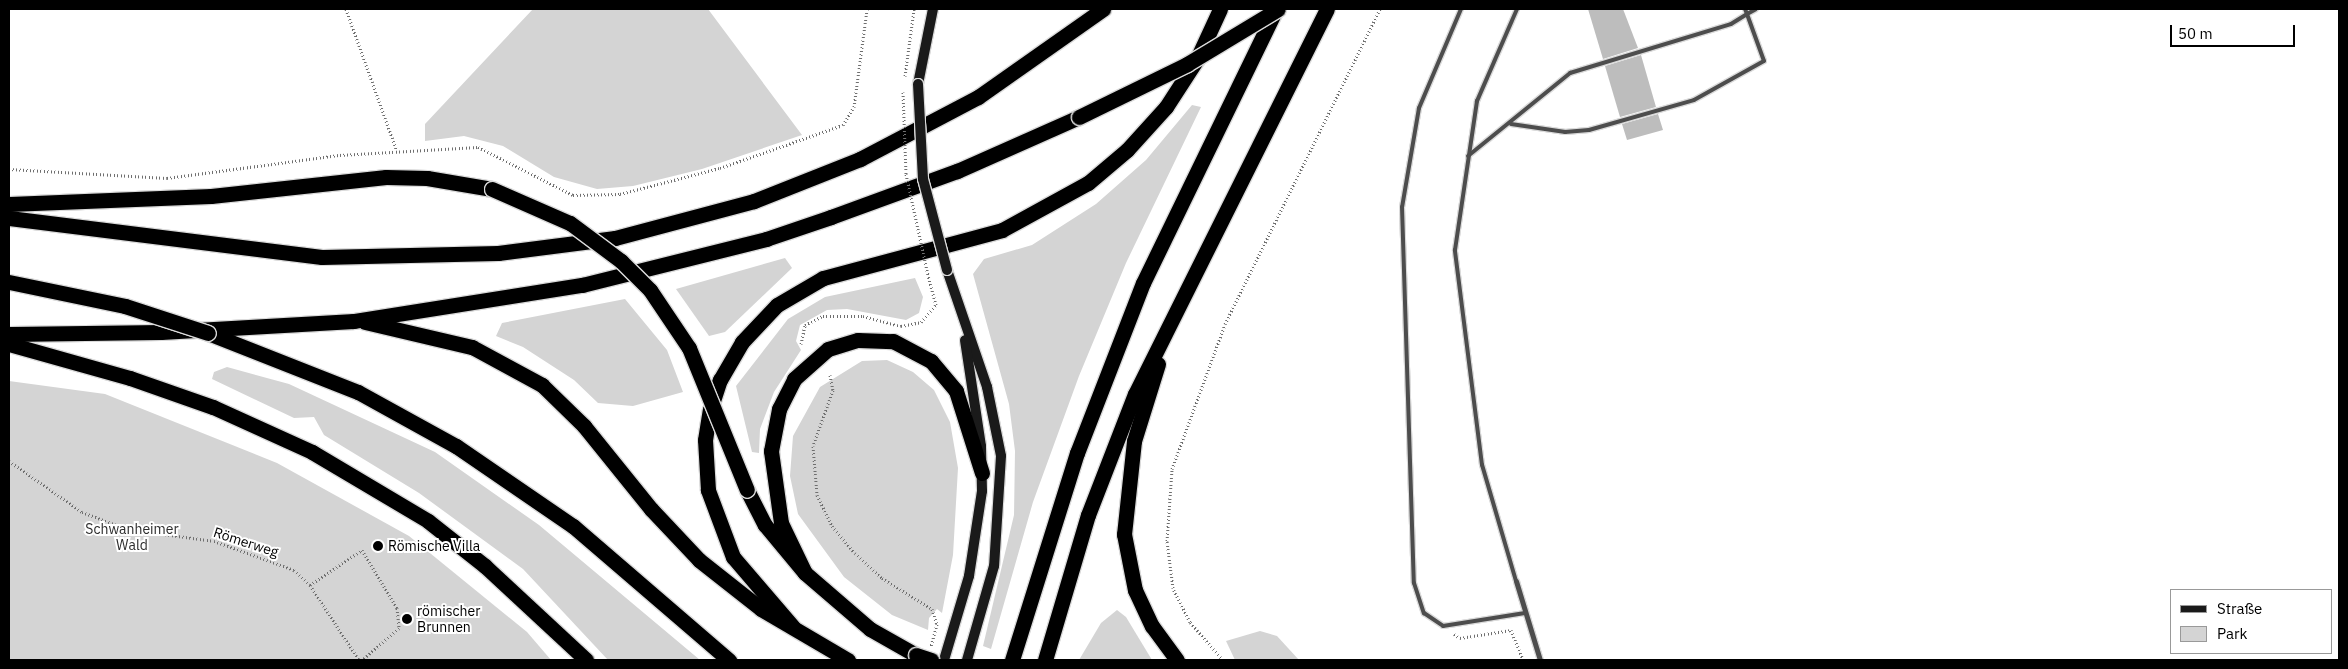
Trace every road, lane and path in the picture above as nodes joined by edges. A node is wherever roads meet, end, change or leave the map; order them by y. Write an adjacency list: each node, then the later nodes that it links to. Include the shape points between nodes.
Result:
1 (346, 9): 17 (path)
2 (867, 9): 17 (path, via 854,107 843,124 720,168 640,190 587,197 548,185 496,153 478,148)
3 (914, 9): 15 (path)
4 (933, 9): 25 (street, bridge, via 918,84 923,180)
5 (1103, 9): 21 (highway, via 986,92 860,159 754,201 615,238 498,253 322,257)
6 (1220, 9): 37 (highway, via 1197,59 1166,107 1127,150 1088,183 1002,230 822,278 778,306 742,342 720,380 710,410 705,440 708,490 733,557)
7 (1277, 9): 26 (highway, bridge, via 1187,64 1079,117 895,196 766,239 582,285); 46 (highway, via 1140,292 1076,453)
8 (1327, 9): 24 (highway)
9 (1380, 9): 49 (path, via 1225,324 1172,469 1167,541 1173,588 1190,622)
10 (1462, 9): 38 (lane, via 1419,108 1406,169 1400,250 1414,583 1428,620)
11 (1517, 9): 18 (lane, via 1477,101)
12 (1744, 9): 14 (lane)
13 (1756, 9): 14 (lane)
14 (1747, 14): 16 (lane, via 1704,34 1570,73); 16 (lane, via 1764,61 1694,100 1589,130 1565,132)
15 (903, 92)
16 (1511, 124): 18 (lane)
17 (396, 150): 19 (path, via 168,178)
18 (1468, 156): 34 (lane, via 1455,250 1460,310 1482,465)
19 (9, 169)
20 (9, 204): 33 (highway, bridge, via 211,196 386,177 435,179 492,190 570,223 621,261 650,290 689,348 747,490 765,525)
21 (9, 218)
22 (928, 275): 29 (path, via 936,305 921,322 900,326 863,316 823,316 805,325)
23 (9, 282): 42 (highway, bridge, via 125,306 250,348 358,392 456,446 544,504 635,575)
24 (1182, 292): 47 (highway, via 1103,470); 48 (highway, via 1139,420 1124,506 1126,549 1135,590 1152,626)
25 (961, 317): 32 (street); 45 (street, via 995,416 1002,485 994,566)
26 (354, 320): 27 (highway, via 161,332); 37 (highway, via 472,347 542,385 584,426 651,509 699,560 727,585)
27 (9, 334)
28 (9, 344): 41 (highway, via 130,378 213,408 312,452 428,521 485,566)
29 (801, 344)
30 (830, 375): 39 (path, via 833,390 813,446 817,495 832,526 855,554 882,578 932,609 937,624)
31 (9, 461): 35 (path, Römerweg, via 82,512 127,529 214,541 294,570)
32 (982, 473): 33 (highway, via 956,391 932,360 893,341 858,340 828,349 794,379 779,409 771,444 771,476 781,523); 44 (street, via 973,557)
33 (805, 573): 39 (highway, via 870,629)
34 (1516, 581): 36 (street)
35 (310, 585): 40 (path, Römerweg); 40 (path, via 362,550 397,608 399,628)
36 (1525, 613): 38 (lane); 51 (street)
37 (794, 627): 43 (highway)
38 (1450, 627): 50 (path, via 1460,638 1512,630)
39 (925, 656)
40 (361, 660)
41 (586, 660)
42 (729, 660)
43 (848, 660)
44 (944, 660)
45 (967, 660)
46 (1012, 660)
47 (1045, 660)
48 (1176, 660)
49 (1223, 660)
50 (1523, 660)
51 (1540, 660)

